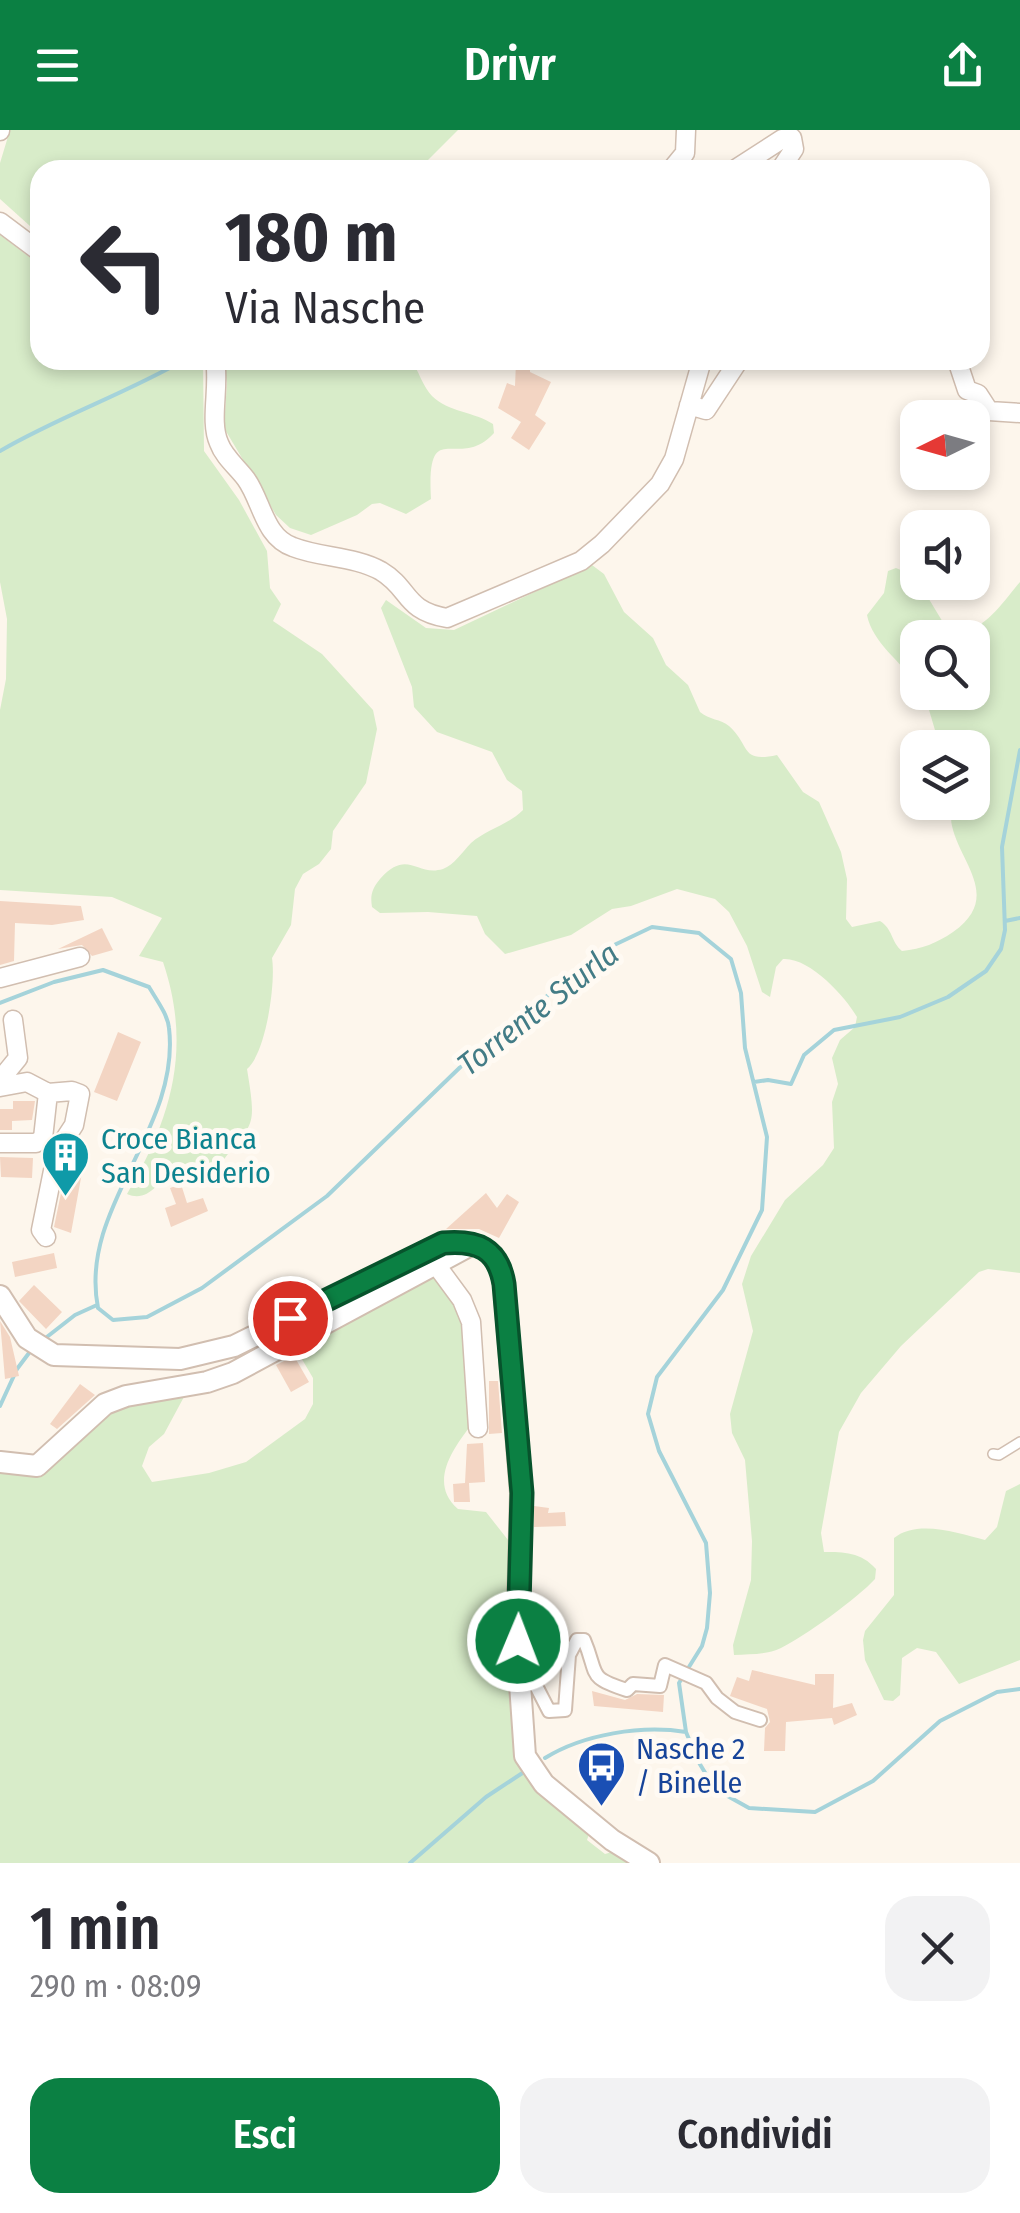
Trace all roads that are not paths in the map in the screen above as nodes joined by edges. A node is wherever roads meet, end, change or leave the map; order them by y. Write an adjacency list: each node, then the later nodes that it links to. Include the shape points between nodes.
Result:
1 (686, 130): 3 (street)
2 (799, 135): 4 (street); 5 (street)
3 (679, 160)
4 (749, 160)
5 (788, 160)
6 (0, 222): 7 (street)
7 (30, 244)
8 (217, 370): 12 (street, via 219,444 249,482 268,526 289,546 383,572 424,614 447,618 581,561 602,544 660,484)
9 (699, 370): 12 (street)
10 (732, 370): 12 (street, via 706,410)
11 (960, 370): 13 (street, via 967,390 989,412)
12 (689, 405)
13 (1020, 413)
14 (80, 957): 15 (street)
15 (0, 978)
16 (13, 1020): 17 (street, via 18,1058)
17 (0, 1083): 18 (street, via 28,1082)
18 (48, 1093): 19 (street, via 42,1138); 20 (street, via 80,1094 74,1125 57,1151)
19 (0, 1143)
20 (46, 1237)
21 (470, 1244): 22 (street); 23 (street, via 443,1243 412,1256 216,1352 165,1360 48,1354 27,1338); 28 (street, via 498,1260 504,1284 522,1493)
22 (434, 1262): 24 (street, via 471,1322); 27 (street, via 233,1372 105,1404 46,1462)
23 (0, 1296)
24 (478, 1428)
25 (1020, 1442): 26 (lane)
26 (993, 1454)
27 (8, 1464)
28 (518, 1641): 29 (street, via 530,1646 537,1692 550,1711 561,1713 567,1702 568,1655 577,1640 586,1643 591,1667 608,1687 660,1686 665,1664 706,1683 735,1712); 30 (street, via 522,1742 530,1768 612,1840)
29 (760, 1720)
30 (649, 1863)

